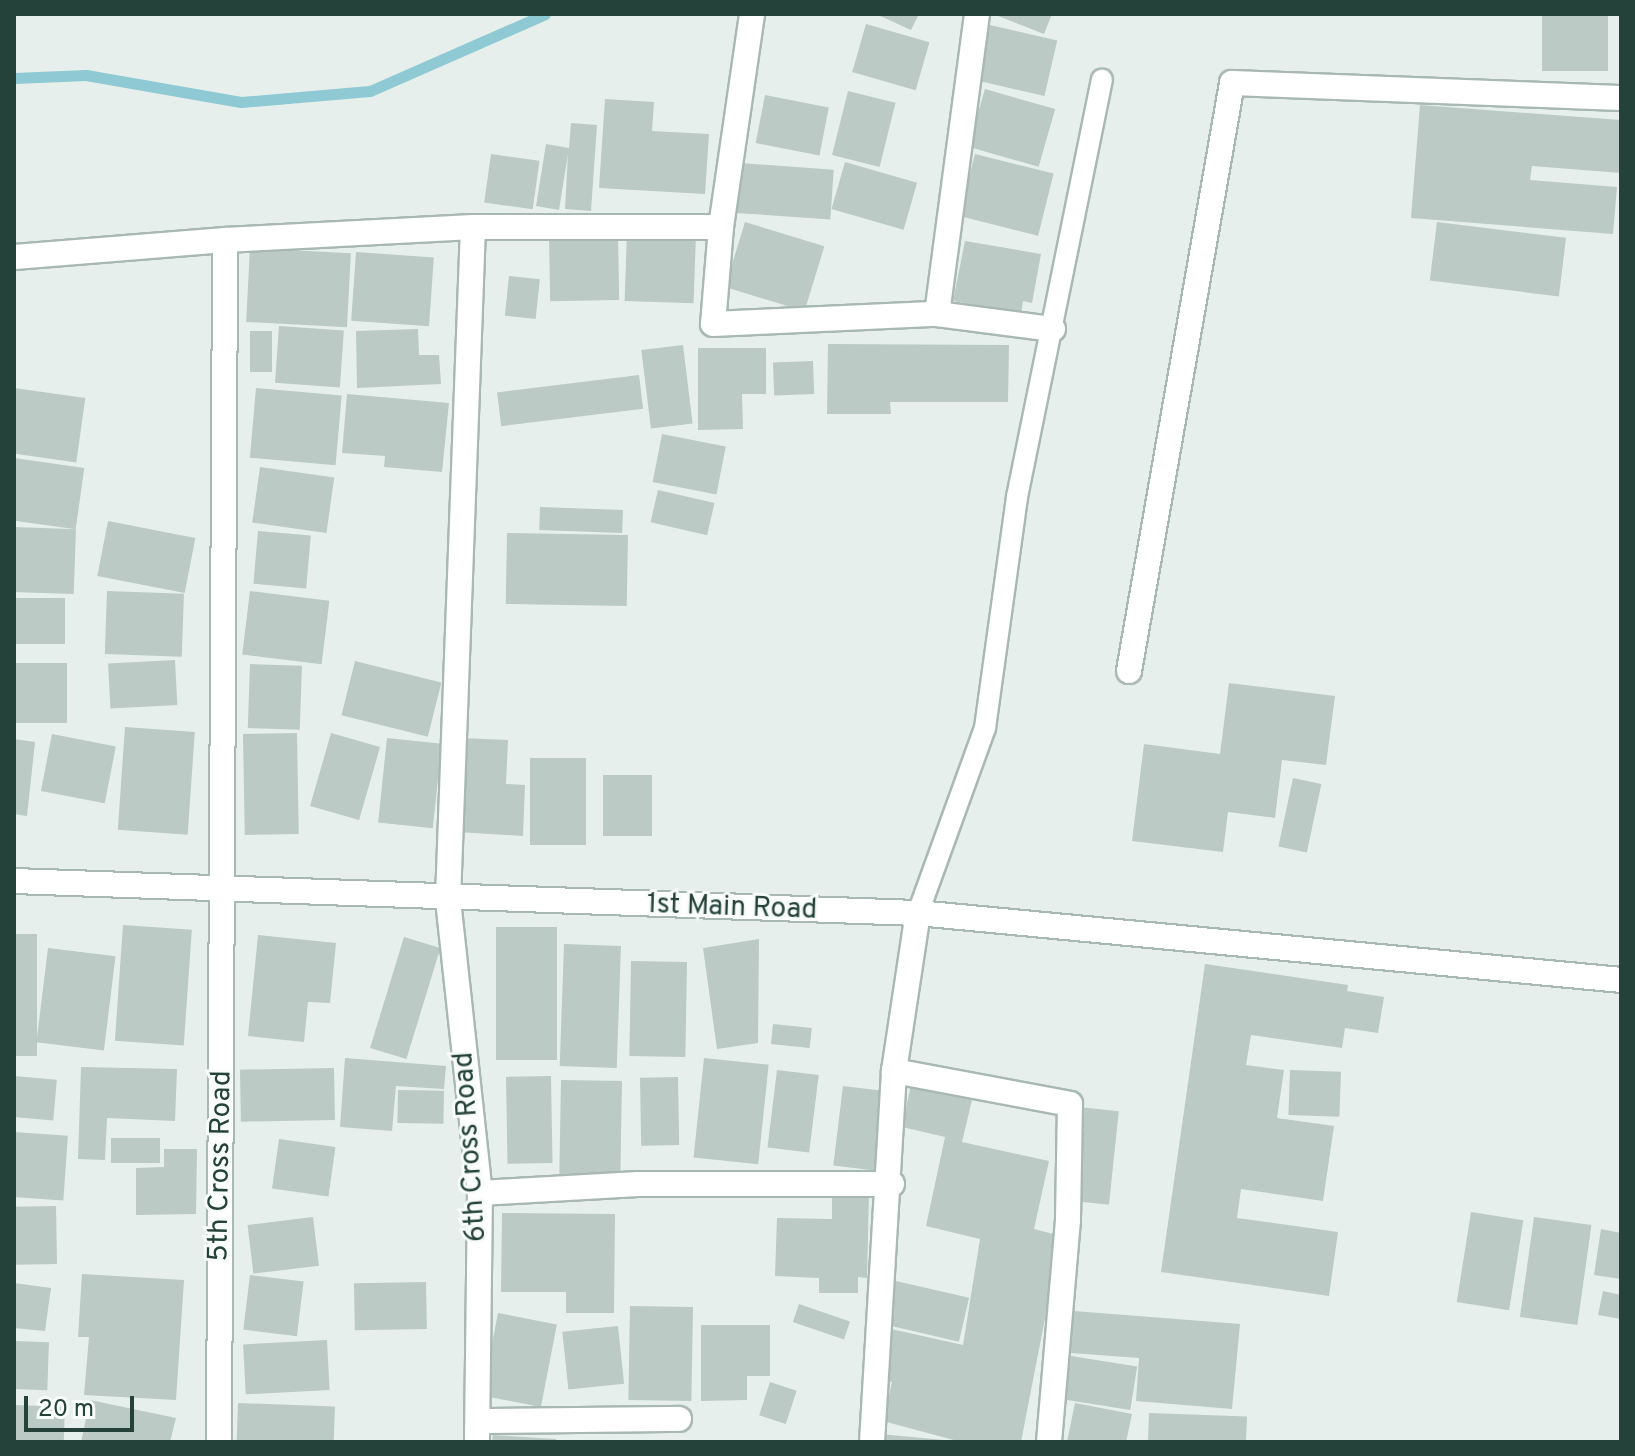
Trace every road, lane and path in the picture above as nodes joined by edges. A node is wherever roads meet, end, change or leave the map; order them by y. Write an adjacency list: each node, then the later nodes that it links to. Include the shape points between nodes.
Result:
1 (752, 14): 6 (street)
2 (977, 14): 9 (street)
3 (1102, 80): 10 (lane)
4 (1621, 98): 11 (street, via 1232,83)
5 (473, 227): 6 (street); 7 (street); 14 (street, 6th Cross Road)
6 (721, 227): 9 (street, via 713,324)
7 (225, 240): 8 (street); 13 (street, 5th Cross Road)
8 (14, 257)
9 (937, 314): 10 (street)
10 (1053, 329): 15 (lane, via 1017,497 985,728)
11 (1129, 671)
12 (14, 881): 13 (street, 1st Main Road)
13 (224, 890): 14 (street, 1st Main Road); 22 (street, 5th Cross Road)
14 (448, 900): 15 (street, 1st Main Road); 19 (street, 6th Cross Road)
15 (918, 913): 16 (street, 1st Main Road); 17 (street)
16 (1621, 980)
17 (894, 1071): 18 (street); 24 (street, via 1070,1104 1068,1220)
18 (892, 1184): 19 (street, via 638,1184); 23 (street)
19 (480, 1193): 21 (street, 6th Cross Road)
20 (679, 1419): 21 (street)
21 (477, 1431)
22 (219, 1442)
23 (872, 1442)
24 (1049, 1442)

